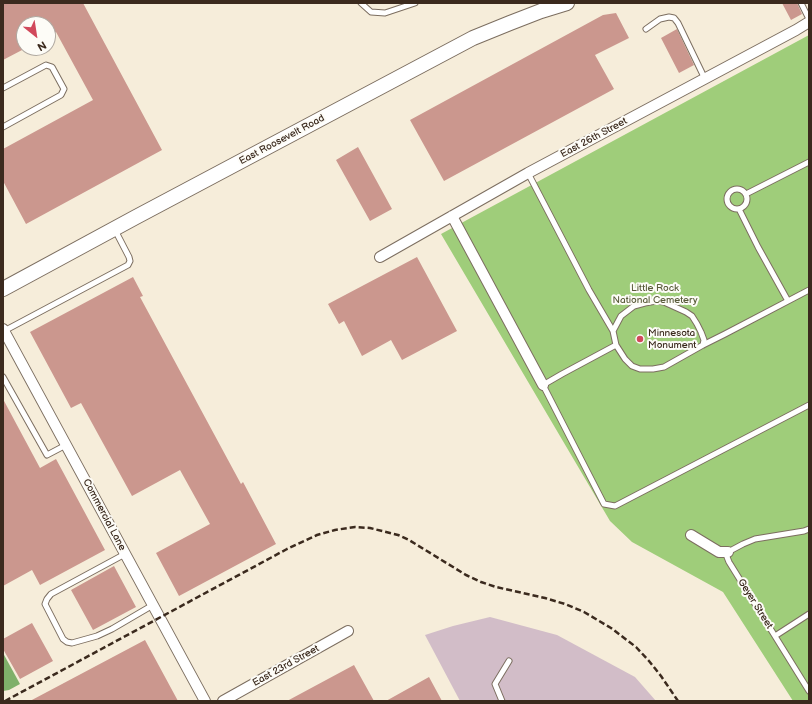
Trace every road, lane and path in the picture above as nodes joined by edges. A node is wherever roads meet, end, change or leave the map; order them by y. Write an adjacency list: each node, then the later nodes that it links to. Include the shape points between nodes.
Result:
1 (361, 3): 2 (lane, via 372,12 385,13)
2 (415, 3)
3 (567, 3): 15 (main road, East Roosevelt Road, via 473,38)
4 (801, 3): 5 (lane)
5 (809, 21): 7 (street, East 26th Street)
6 (646, 29): 7 (lane, via 660,19 674,18)
7 (705, 78): 11 (street, East 26th Street)
8 (3, 88): 9 (lane, via 46,65 52,67 64,89 61,95)
9 (3, 127)
10 (809, 162): 12 (lane)
11 (528, 173): 14 (street, East 26th Street); 21 (lane)
12 (746, 194): 13 (lane, via 746,204); 13 (lane, via 738,190 729,194 728,203)
13 (739, 209): 19 (lane)
14 (452, 216): 16 (street, East 26th Street); 25 (street)
15 (114, 229): 17 (main road, East Roosevelt Road); 20 (lane, via 129,257 128,265)
16 (380, 257)
17 (3, 288)
18 (809, 290): 19 (lane)
19 (788, 301): 22 (lane)
20 (4, 330): 27 (street, Commercial Lane)
21 (613, 331): 22 (lane, via 622,316 634,306 656,301 664,302 692,316 701,332); 23 (lane)
22 (703, 344): 23 (lane, via 664,367 653,369 632,366)
23 (616, 345): 25 (lane)
24 (3, 377): 27 (lane, via 47,455)
25 (543, 385): 26 (lane, via 604,504 615,506)
26 (809, 405)
27 (66, 446): 31 (street, Commercial Lane)
28 (809, 530): 30 (lane, via 755,539)
29 (691, 535): 30 (street, via 719,552)
30 (728, 552): 35 (lane, Geyer Street, via 729,562)
31 (125, 554): 32 (street, Commercial Lane); 32 (lane, via 51,594 47,599 45,604 63,638 72,643 97,636)
32 (153, 605): 38 (street, Commercial Lane)
33 (809, 614): 35 (lane)
34 (348, 631): 39 (street, East 23rd Street)
35 (775, 636): 37 (lane, Geyer Street)
36 (509, 661): 40 (lane, via 495,684)
37 (809, 691)
38 (205, 701)
39 (223, 701)
40 (502, 701)

